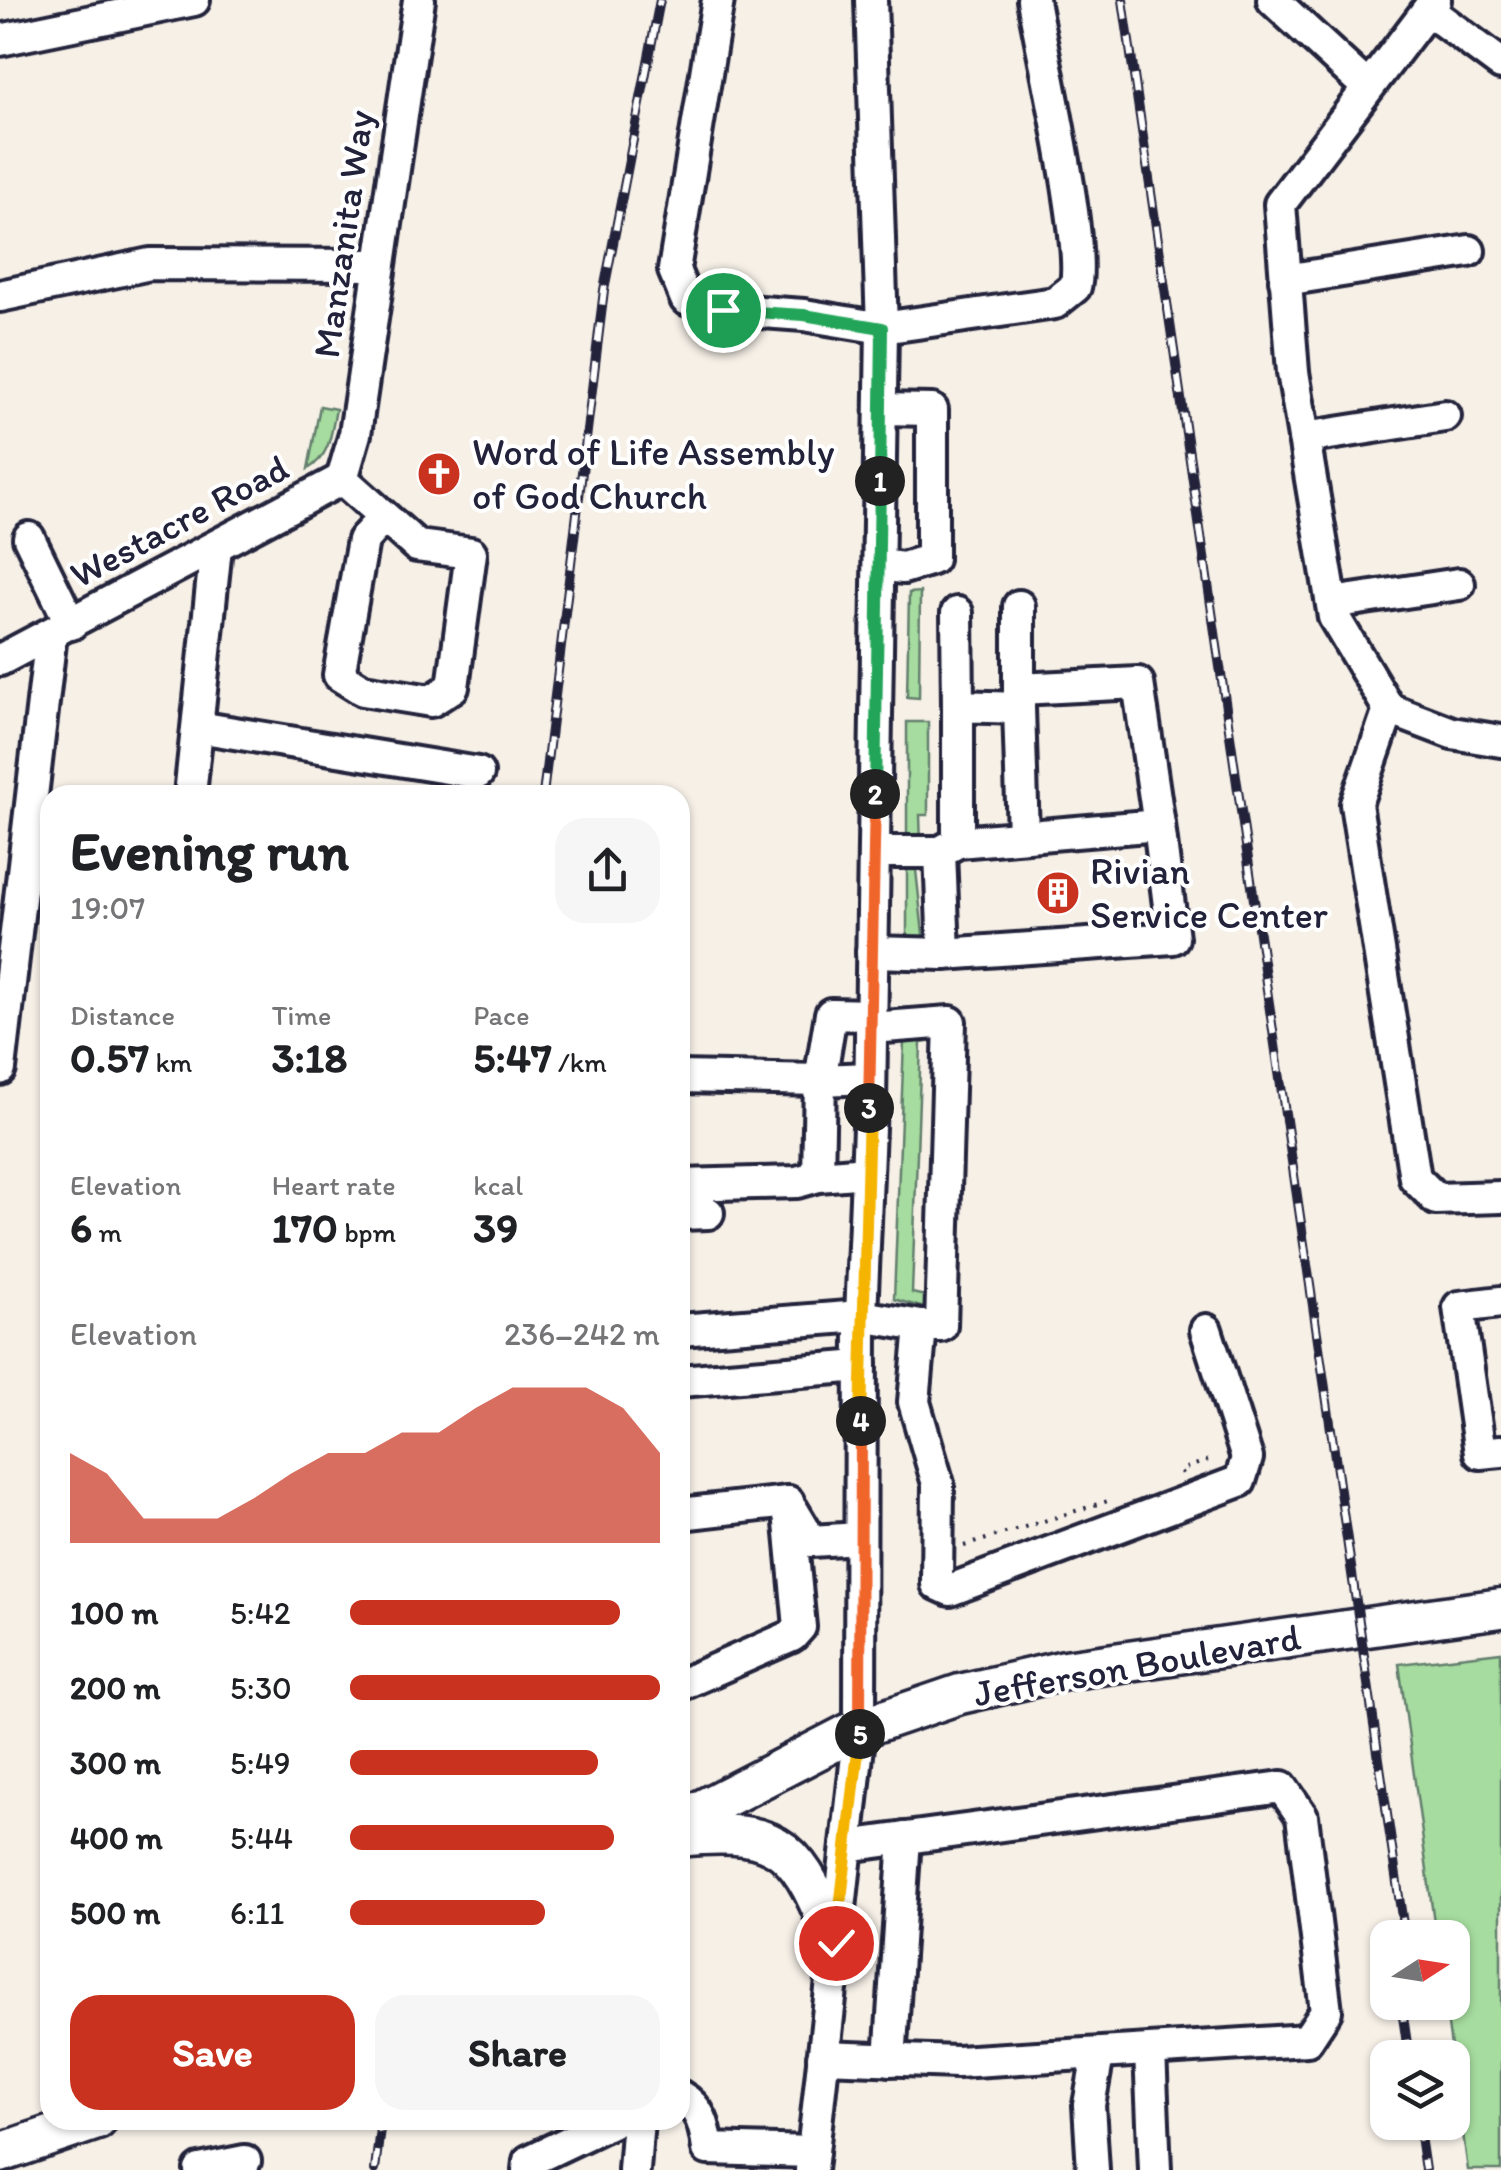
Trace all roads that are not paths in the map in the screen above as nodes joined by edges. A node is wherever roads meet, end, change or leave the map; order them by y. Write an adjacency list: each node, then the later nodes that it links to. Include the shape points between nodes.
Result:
1 (194, 0): 8 (street)
2 (418, 0): 12 (street, Manzanita Way)
3 (718, 0): 15 (street, via 688,172 677,284 686,299 706,308)
4 (871, 0): 15 (street)
5 (1034, 0): 15 (street, via 1071,220 1075,287 1055,302)
6 (1273, 0): 10 (street)
7 (1431, 5): 9 (street); 10 (street)
8 (0, 40)
9 (1501, 64)
10 (1366, 86): 13 (street, via 1280,204)
11 (1468, 251): 13 (street)
12 (379, 265): 14 (street, via 150,264); 19 (street, Manzanita Way, via 355,434)
13 (1285, 280): 18 (street)
14 (0, 296)
15 (882, 328): 16 (street)
16 (881, 409): 23 (street); 23 (street, via 932,410 932,559 903,568)
17 (1445, 416): 18 (street)
18 (1304, 438): 25 (street)
19 (342, 479): 20 (street); 22 (street, Westacre Road)
20 (384, 517): 20 (street, via 364,540 339,675 363,690 431,701 453,687 471,553 416,546)
21 (28, 538): 28 (street)
22 (216, 547): 28 (street, Westacre Road); 33 (street)
23 (879, 565): 40 (street)
24 (1460, 584): 25 (street)
25 (1332, 602): 32 (street, via 1334,617)
26 (1019, 606): 30 (street)
27 (957, 613): 31 (street)
28 (61, 629): 29 (street, Westacre Road); 44 (street)
29 (0, 660)
30 (1019, 698): 31 (street); 37 (street, via 1138,682); 38 (street)
31 (958, 706): 39 (street)
32 (1388, 709): 34 (street, via 1452,733); 51 (street, via 1356,804 1415,1178 1436,1199)
33 (198, 726): 35 (street); 36 (street)
34 (1501, 742)
35 (478, 773)
36 (191, 785)
37 (1158, 825): 38 (street); 42 (street, via 1174,938)
38 (1023, 836): 39 (street)
39 (949, 846): 40 (street); 42 (street)
40 (874, 852): 41 (street)
41 (872, 952): 42 (street); 43 (street)
42 (944, 954)
43 (871, 1022): 46 (street); 47 (street, via 831,1014); 54 (street, via 950,1022 942,1326)
44 (0, 1069)
45 (690, 1076): 47 (street)
46 (870, 1078): 47 (street); 48 (street)
47 (820, 1080): 49 (street)
48 (867, 1172): 49 (street); 53 (street)
49 (818, 1176): 50 (street)
50 (690, 1185)
51 (1501, 1197)
52 (1501, 1302): 59 (street, via 1459,1308 1480,1453)
53 (861, 1316): 54 (street); 55 (street); 57 (street)
54 (921, 1326): 56 (street, via 914,1402 938,1484 937,1584 950,1590 1240,1481 1246,1458)
55 (690, 1329)
56 (1206, 1330)
57 (861, 1366): 58 (street); 62 (street)
58 (690, 1380)
59 (1501, 1450)
60 (788, 1502): 61 (street); 62 (street, via 810,1541); 64 (street, via 802,1616 792,1636)
61 (690, 1513)
62 (860, 1538): 65 (street)
63 (1501, 1608): 65 (main road, Jefferson Boulevard, via 1065,1670 960,1694)
64 (690, 1681)
65 (860, 1728): 66 (main road, Jefferson Boulevard); 69 (street)
66 (690, 1816)
67 (690, 1836): 70 (main road, via 773,1844 791,1854 806,1872)
68 (906, 1838): 69 (street); 71 (street, via 1282,1787 1302,1816 1326,2011 1307,2040); 74 (street)
69 (847, 1846): 70 (street)
70 (836, 1943): 73 (street)
71 (1150, 2052): 72 (street); 87 (street)
72 (1098, 2055): 74 (street); 86 (street, via 1089,2105)
73 (823, 2057): 74 (street); 82 (street)
74 (890, 2060)
75 (690, 2102): 80 (street)
76 (68, 2130): 79 (main road)
77 (595, 2130): 84 (street, via 529,2162)
78 (637, 2130): 85 (street)
79 (0, 2154)
80 (716, 2159): 82 (street)
81 (245, 2161): 83 (street)
82 (812, 2161)
83 (200, 2170)
84 (528, 2170)
85 (634, 2170)
86 (1093, 2170)
87 (1155, 2170)

